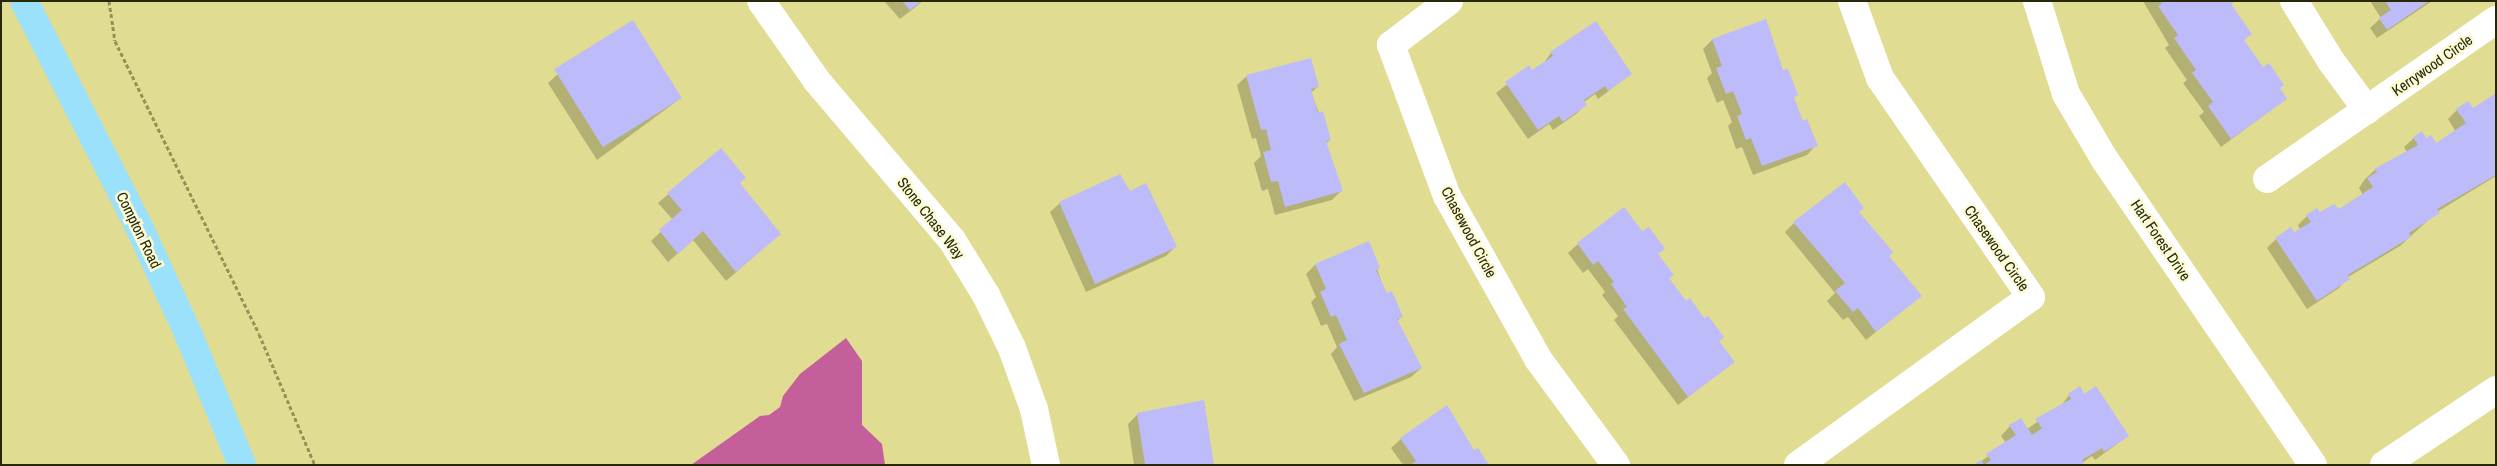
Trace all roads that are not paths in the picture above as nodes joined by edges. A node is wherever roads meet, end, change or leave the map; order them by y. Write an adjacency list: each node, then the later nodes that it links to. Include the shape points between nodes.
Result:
1 (24, 1): 11 (main road, Compton Road, via 141,232 190,338)
2 (761, 1): 12 (street, Stone Chase Way, via 817,81 952,240 986,295 1012,348 1034,409)
3 (1449, 1): 13 (street, Chasewood Circle, via 1391,45 1447,196 1538,359)
4 (1852, 1): 14 (street, Chasewood Circle, via 1880,78 2031,297)
5 (2037, 1): 15 (street, Hart Forest Drive, via 2066,94 2105,160)
6 (2294, 1): 8 (street, via 2331,61)
7 (2496, 20): 8 (street, Kerrywood Circle)
8 (2367, 110): 9 (street, Kerrywood Circle)
9 (2267, 179)
10 (2496, 390): 16 (street)
11 (242, 465)
12 (1046, 465)
13 (1616, 465)
14 (1798, 465)
15 (2313, 465)
16 (2384, 465)

